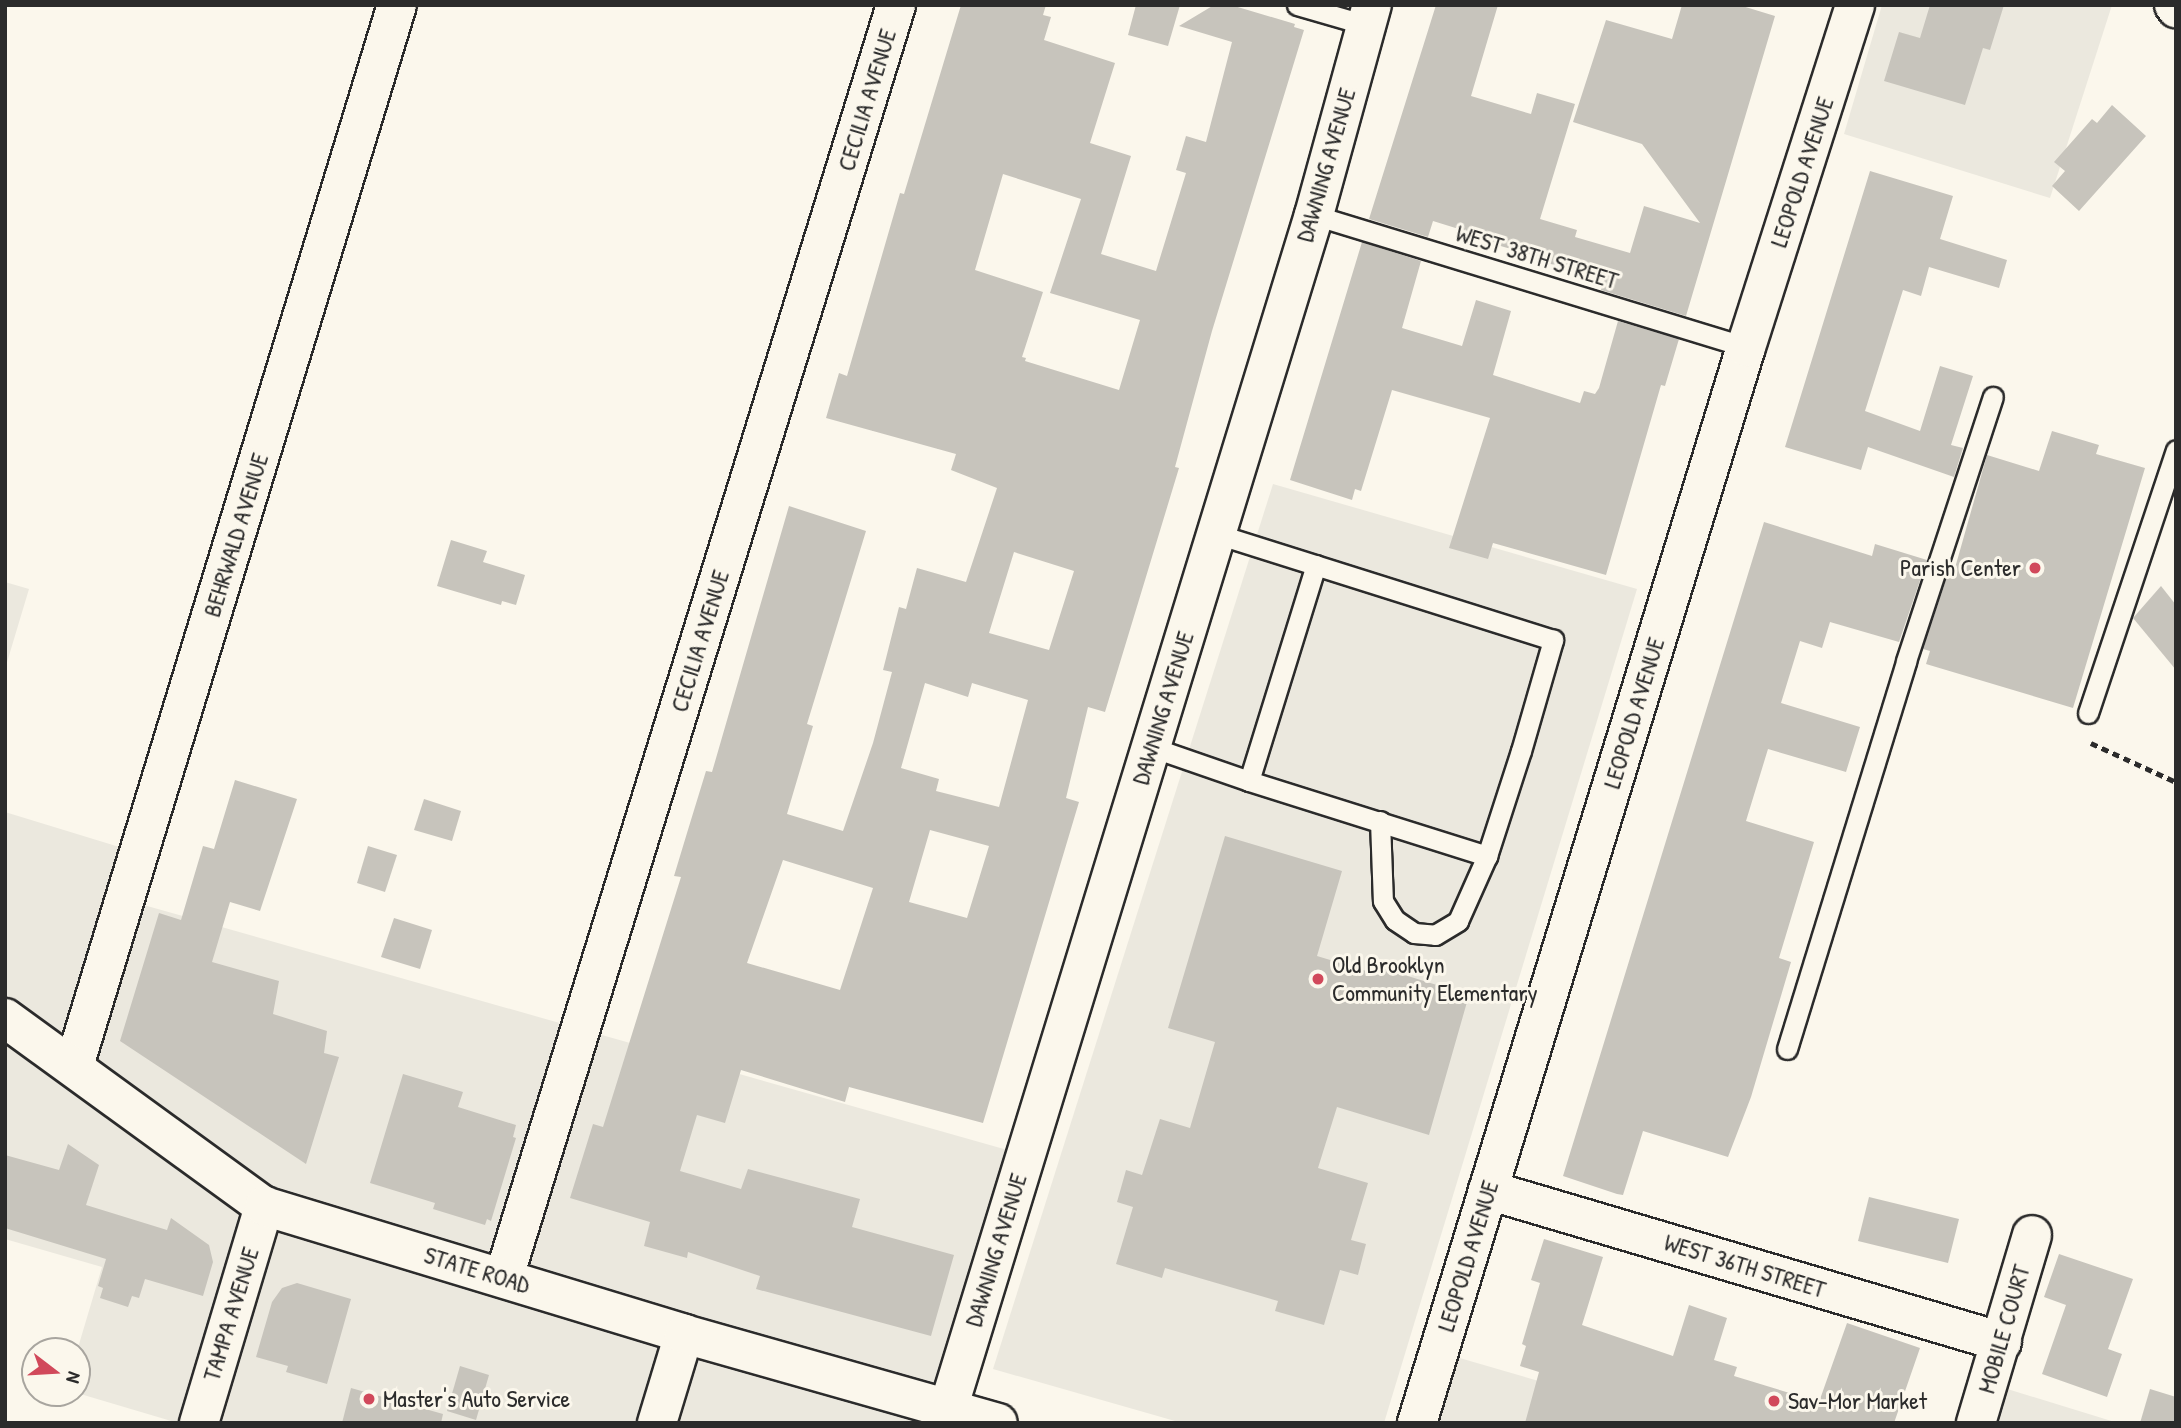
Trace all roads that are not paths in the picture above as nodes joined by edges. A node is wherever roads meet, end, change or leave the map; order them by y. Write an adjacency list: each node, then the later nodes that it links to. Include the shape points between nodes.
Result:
1 (397, 5): 19 (street, BEHRWALD AVENUE)
2 (896, 5): 23 (street, CECILIA AVENUE)
3 (1297, 5): 5 (lane)
4 (1855, 5): 7 (street, LEOPOLD AVENUE)
5 (1369, 15): 6 (street, DAWNING AVENUE)
6 (1314, 215): 7 (lane, WEST 38TH STREET); 10 (street, DAWNING AVENUE)
7 (1746, 347): 20 (street, LEOPOLD AVENUE)
8 (1993, 397): 18 (lane)
9 (2176, 450): 12 (lane)
10 (1216, 534): 11 (lane); 13 (street, DAWNING AVENUE)
11 (1316, 565): 14 (lane); 16 (lane, via 1553,640)
12 (2088, 713)
13 (1151, 747): 14 (lane); 26 (street, DAWNING AVENUE)
14 (1249, 781): 15 (lane)
15 (1380, 821): 16 (lane); 16 (lane, via 1383,901 1395,920 1414,933 1435,935 1458,920)
16 (1487, 856)
17 (5, 1018): 19 (street, STATE ROAD)
18 (1787, 1049)
19 (74, 1066): 21 (street, STATE ROAD)
20 (1488, 1189): 25 (street, WEST 36TH STREET); 30 (street, LEOPOLD AVENUE)
21 (264, 1206): 23 (street, STATE ROAD); 27 (street, TAMPA AVENUE)
22 (2032, 1235): 25 (street, MOBILE COURT)
23 (504, 1278): 24 (street, STATE ROAD)
24 (684, 1334): 26 (street, STATE ROAD); 28 (street)
25 (2002, 1342): 31 (street, MOBILE COURT)
26 (946, 1416): 29 (street, STATE ROAD)
27 (199, 1423)
28 (657, 1423)
29 (998, 1423)
30 (1417, 1423)
31 (1976, 1423)

